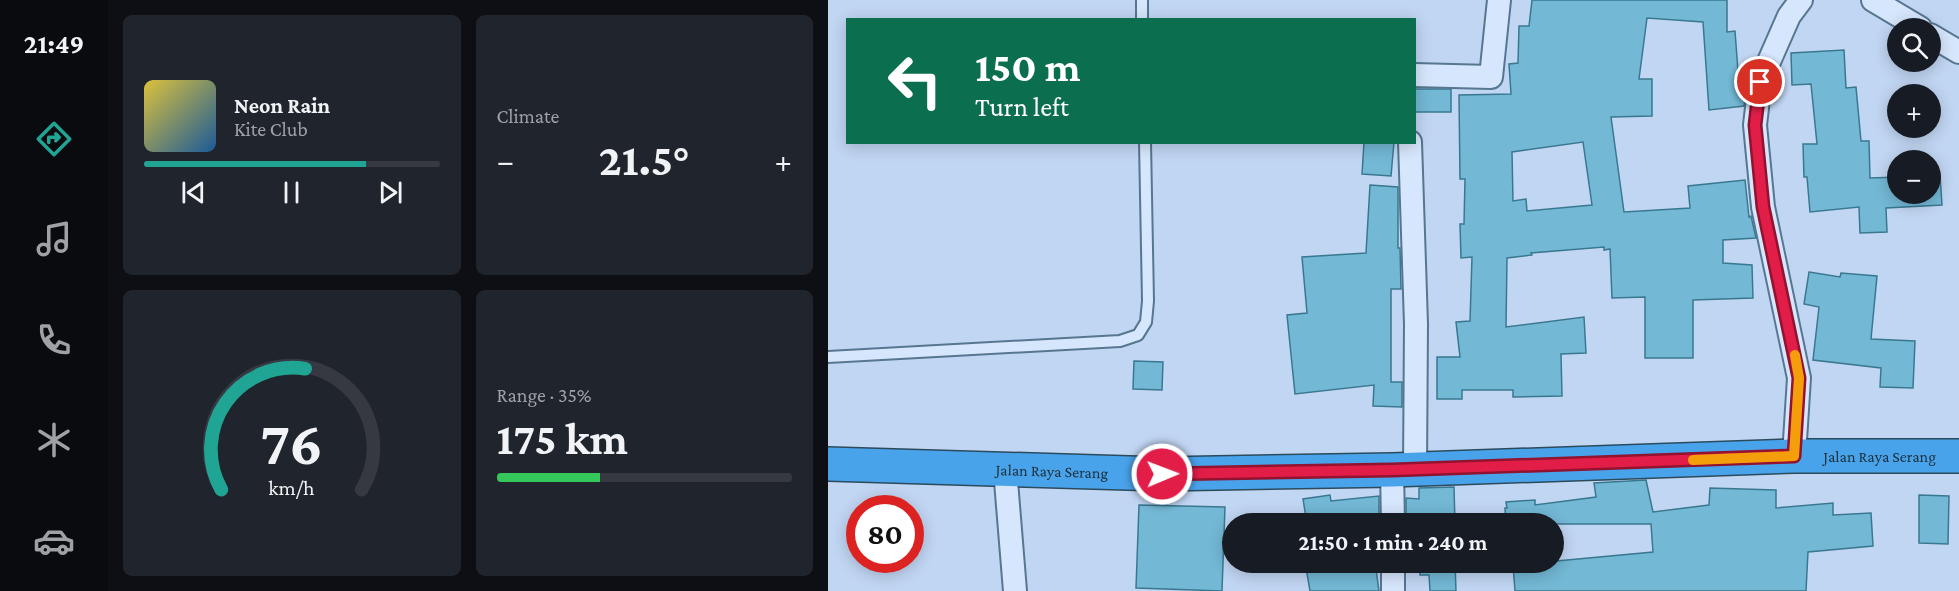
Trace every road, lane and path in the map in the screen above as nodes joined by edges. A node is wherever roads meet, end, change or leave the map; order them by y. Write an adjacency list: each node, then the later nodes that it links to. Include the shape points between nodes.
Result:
1 (1142, 0): 5 (lane)
2 (1499, 0): 9 (street, via 1491,77)
3 (1873, 0): 6 (street)
4 (1795, 8): 13 (street, via 1760,82 1755,125 1763,207 1799,378)
5 (1142, 18)
6 (1903, 18)
7 (1941, 41): 8 (street)
8 (1959, 52)
9 (1416, 75)
10 (1145, 144): 12 (lane, via 1148,301 1146,322 1138,335 1120,341)
11 (1410, 144): 17 (street, via 1416,324)
12 (828, 357)
13 (1794, 456): 14 (highway, Jalan Raya Serang); 17 (highway, Jalan Raya Serang)
14 (1959, 456)
15 (828, 464): 16 (highway, Jalan Raya Serang)
16 (1005, 469): 17 (highway, Jalan Raya Serang, via 1162,474); 20 (street)
17 (1403, 469): 18 (street)
18 (1395, 513)
19 (1393, 573): 21 (street)
20 (1015, 591)
21 (1393, 591)

